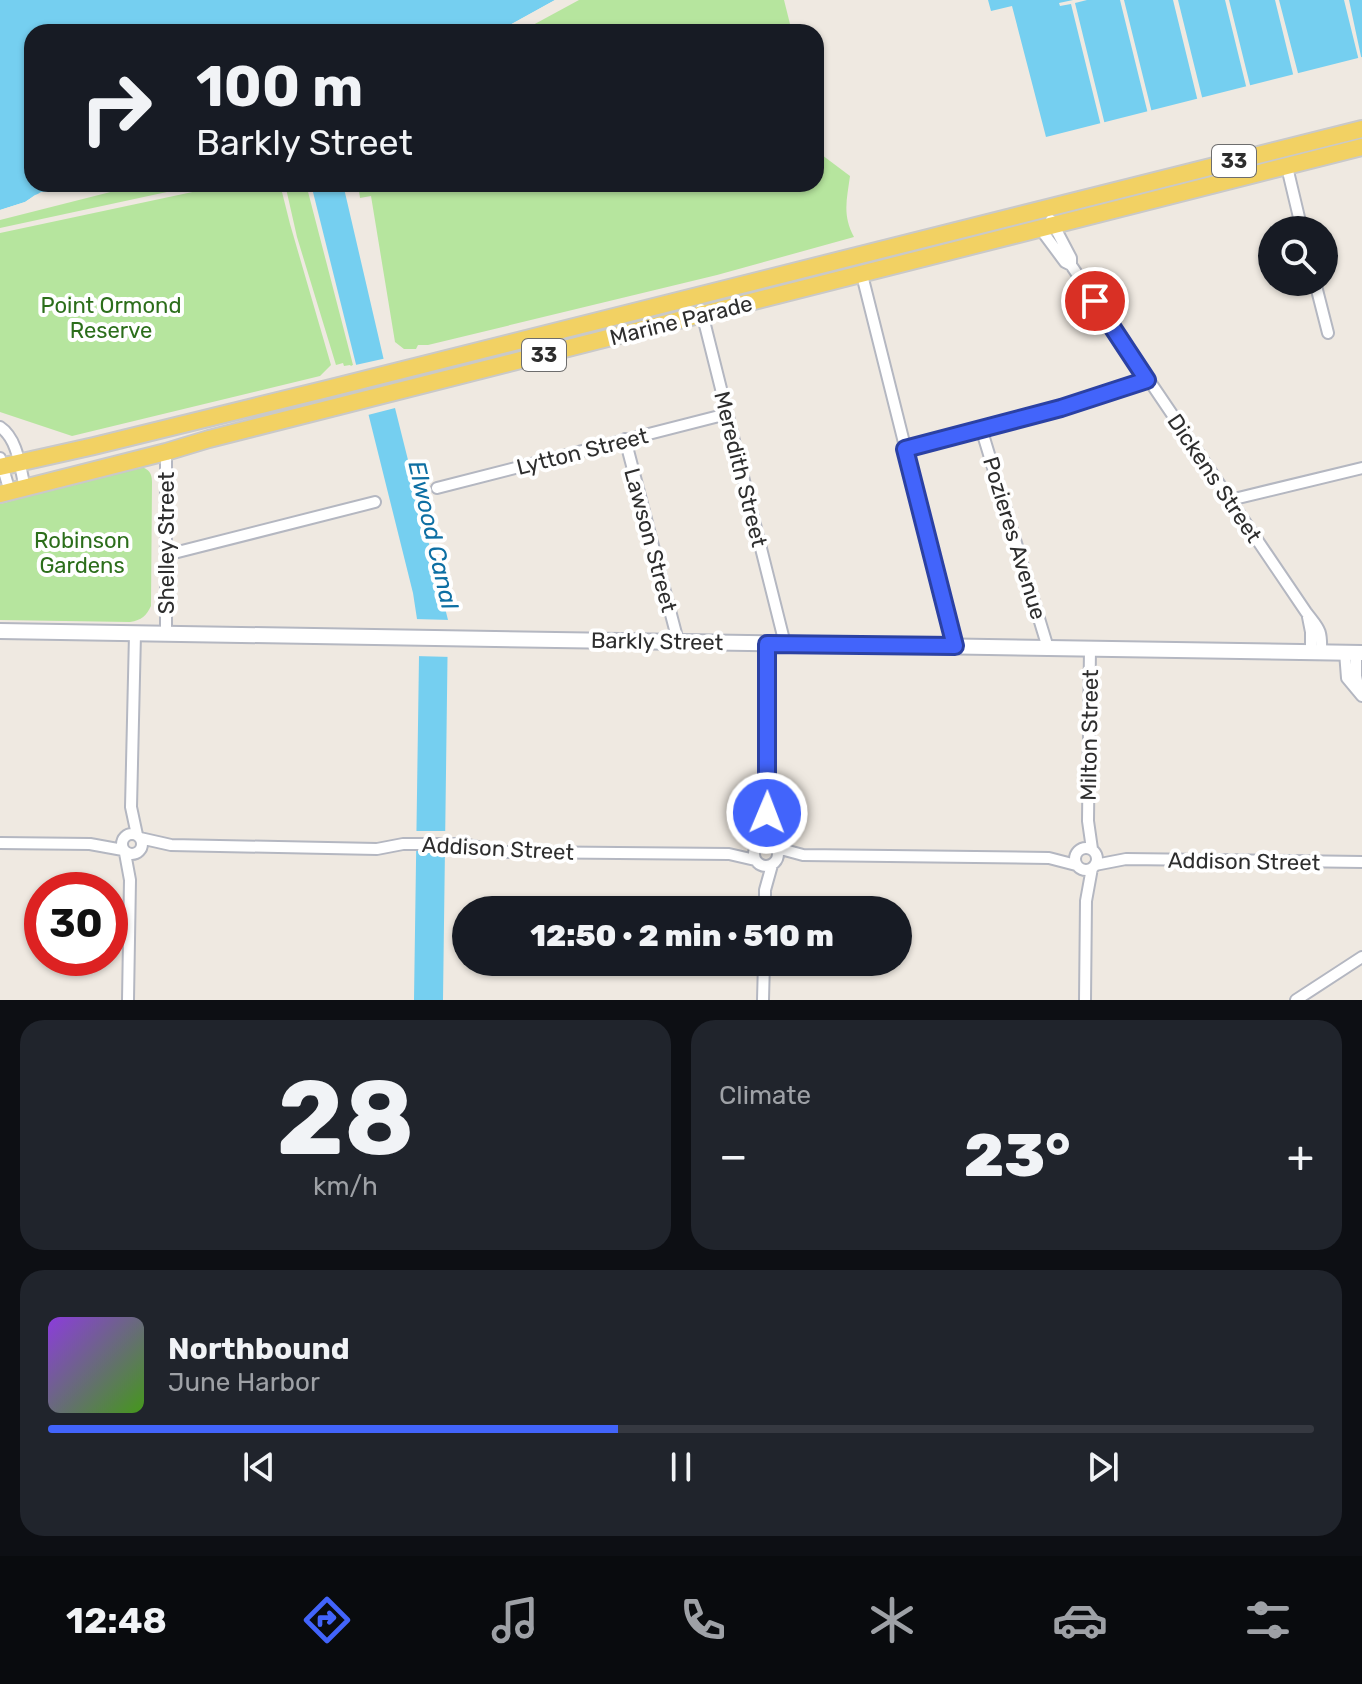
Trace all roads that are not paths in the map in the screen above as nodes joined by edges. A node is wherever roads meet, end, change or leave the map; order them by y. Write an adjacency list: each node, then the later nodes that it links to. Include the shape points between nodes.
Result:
1 (1362, 129): 4 (main road, Marine Parade / 33)
2 (1362, 147): 3 (main road, Marine Parade / 33)
3 (1287, 167): 6 (street); 7 (main road, Marine Parade / 33)
4 (1044, 209): 5 (main road, Marine Parade / 33); 7 (street, Dickens Street)
5 (1027, 213): 7 (street, Dickens Street); 9 (main road, Marine Parade / 33)
6 (1299, 216)
7 (1048, 228): 8 (main road, Marine Parade / 33); 13 (street, Dickens Street)
8 (862, 275): 11 (main road, Marine Parade / 33); 18 (street)
9 (698, 295): 11 (street, Meredith Street); 20 (main road, Marine Parade / 33)
10 (1319, 296): 12 (street)
11 (703, 315): 14 (street, Meredith Street); 19 (main road, Marine Parade / 33)
12 (1328, 333)
13 (1147, 380): 16 (street); 24 (street, Dickens Street)
14 (727, 414): 17 (street, Lytton Street); 32 (street, Meredith Street)
15 (0, 427): 20 (street, via 10,436)
16 (981, 428): 18 (street); 34 (street, Pozieres Avenue)
17 (625, 439): 22 (street, Lytton Street); 30 (street, Lawson Street)
18 (905, 449): 33 (street)
19 (166, 452): 23 (main road, Marine Parade / 33); 26 (street, Shelley Street)
20 (8, 462): 23 (street); 23 (street)
21 (1362, 468): 24 (street)
22 (437, 488)
23 (12, 491)
24 (1230, 500): 36 (street, Dickens Street, via 1306,612)
25 (375, 502): 26 (street)
26 (166, 555): 29 (street, Shelley Street)
27 (0, 631): 28 (main road, Barkly Street)
28 (135, 634): 29 (main road, Barkly Street); 40 (street, Shelley Street)
29 (166, 634): 30 (main road, Barkly Street)
30 (678, 641): 31 (main road, Barkly Street)
31 (767, 644): 32 (main road, Barkly Street); 39 (street)
32 (785, 644): 33 (main road, Barkly Street)
33 (955, 646): 34 (main road, Barkly Street)
34 (1048, 648): 35 (main road, Barkly Street)
35 (1090, 648): 36 (main road, Barkly Street); 46 (street, Milton Street)
36 (1316, 651): 37 (main road, Barkly Street)
37 (1354, 653): 38 (street)
38 (1362, 696)
39 (767, 813): 44 (street); 45 (street)
40 (132, 837): 42 (street, Addison Street); 43 (street, Addison Street); 47 (street, via 121,844); 47 (street, via 142,845)
41 (0, 843): 42 (street, Addison Street)
42 (90, 844): 47 (street, Addison Street)
43 (171, 845): 47 (street, Addison Street); 48 (street, Addison Street, via 377,849 413,843 464,844 501,852)
44 (758, 845): 45 (street); 48 (street, Addison Street); 52 (street)
45 (774, 846): 49 (street, Addison Street); 54 (street)
46 (1086, 850): 50 (street, Addison Street); 51 (street, Addison Street); 55 (street, via 1075,858); 56 (street, via 1097,859)
47 (131, 852): 62 (street)
48 (729, 854): 52 (street, Addison Street)
49 (803, 855): 50 (street, Addison Street); 54 (street, Addison Street)
50 (1049, 858): 55 (street, Addison Street)
51 (1126, 859): 53 (street, Addison Street); 56 (street, Addison Street)
52 (757, 862): 54 (street, via 765,867); 57 (street)
53 (1362, 862)
54 (774, 863): 57 (street)
55 (1078, 867): 56 (street); 59 (street)
56 (1094, 867): 59 (street)
57 (765, 890): 58 (street)
58 (765, 896)
59 (1086, 901): 64 (street)
60 (1362, 957): 65 (street)
61 (764, 976): 63 (street)
62 (128, 1000)
63 (763, 1000)
64 (1085, 1000)
65 (1296, 1000)

